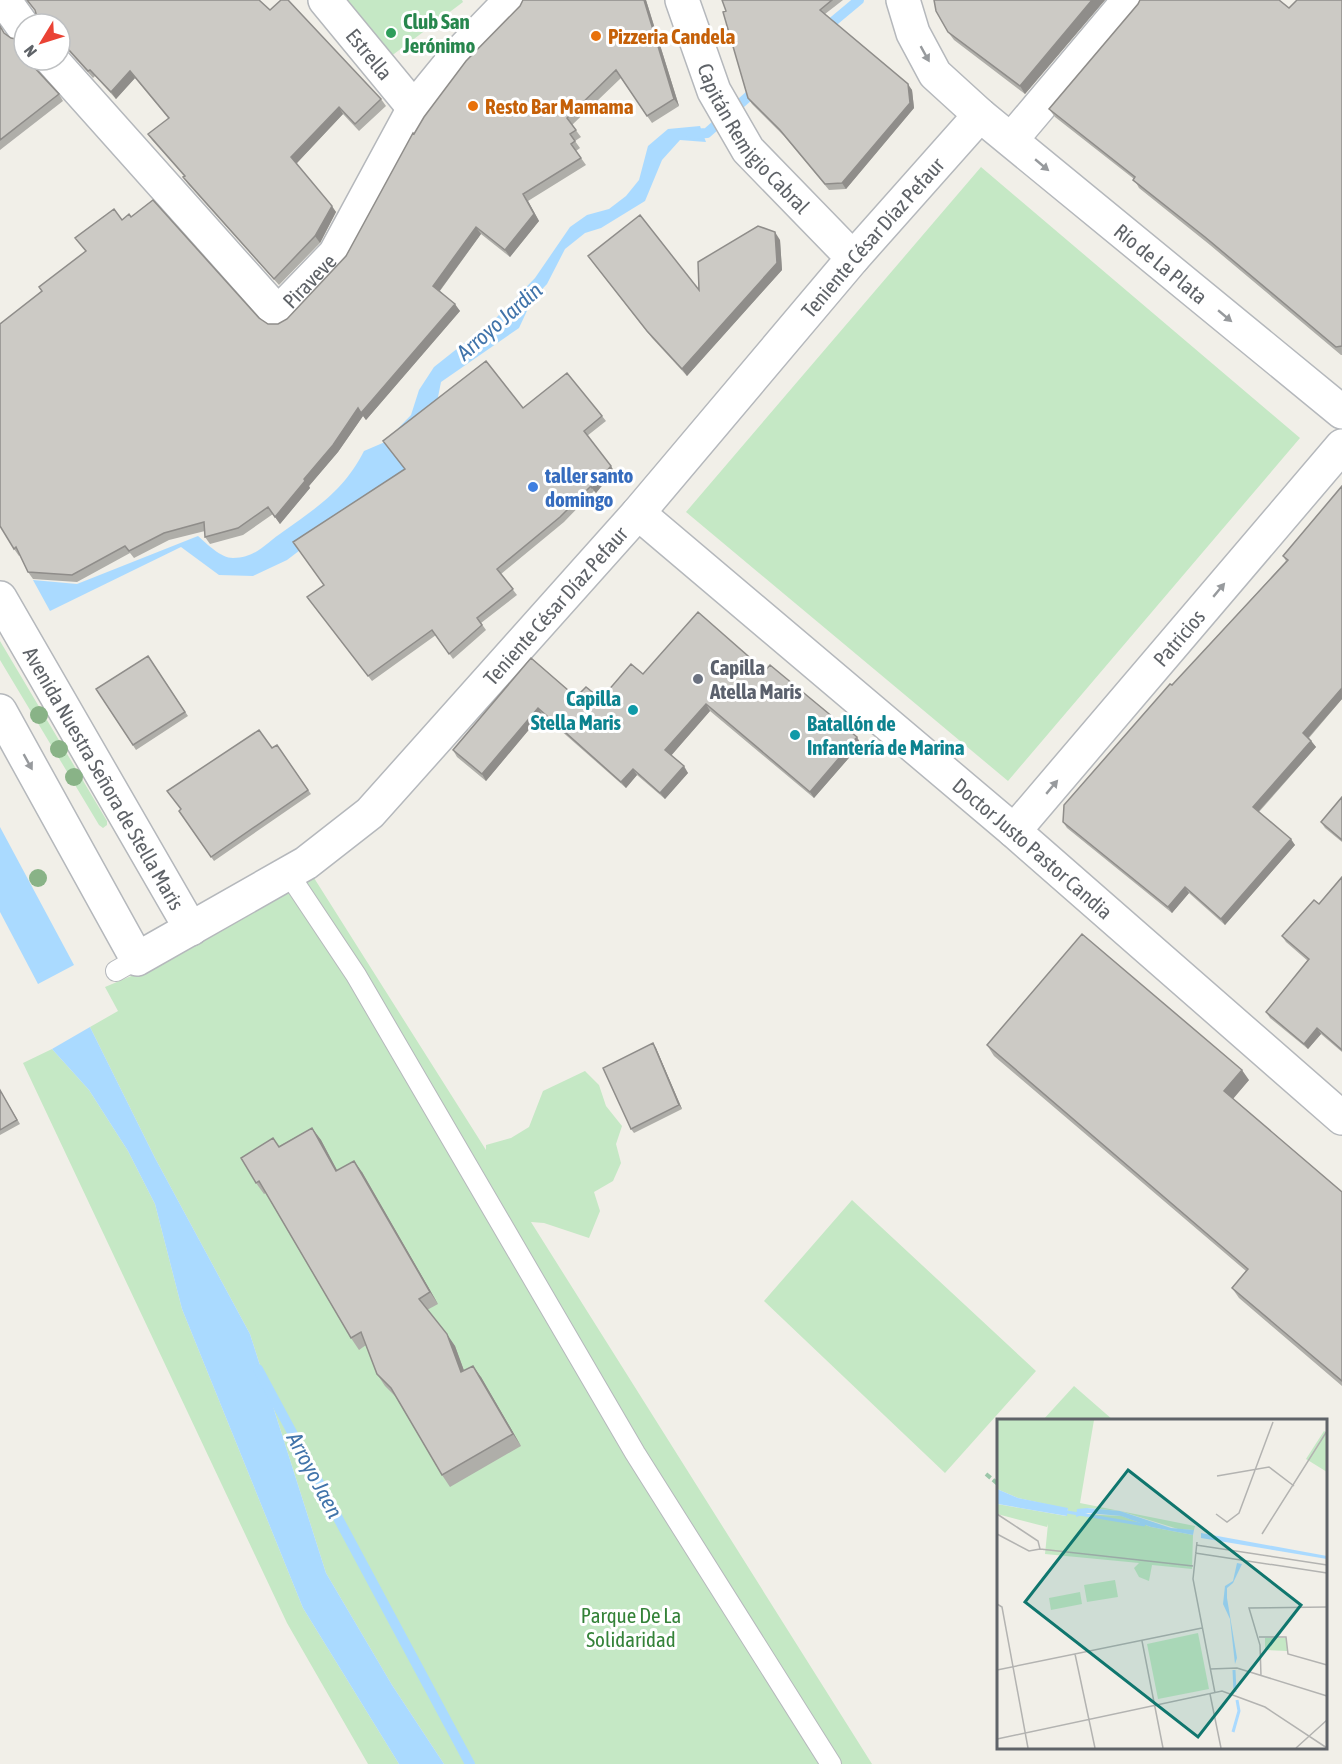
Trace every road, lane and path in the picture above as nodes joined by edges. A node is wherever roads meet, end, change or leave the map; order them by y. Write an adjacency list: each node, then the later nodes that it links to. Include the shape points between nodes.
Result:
1 (325, 0): 7 (street, Estrella)
2 (511, 0): 7 (street, Piraveve)
3 (682, 0): 10 (street, Capitán Remigio Cabral, via 714,91 748,150)
4 (903, 0): 8 (street, Río de La Plata, one-way to 8, via 913,33 935,74)
5 (1129, 0): 9 (street)
6 (63, 72): 7 (street, Piraveve, via 278,313 335,254)
7 (414, 108)
8 (980, 115): 9 (street, Río de La Plata); 10 (street, Teniente César Díaz Pefaur)
9 (1011, 140): 11 (street, Río de La Plata, one-way to 11)
10 (854, 258): 13 (street, Teniente César Díaz Pefaur)
11 (1342, 412)
12 (1342, 446): 16 (street, Patricios, one-way to 12)
13 (638, 513): 16 (street, Doctor Justo Pastor Candia); 17 (street, Teniente César Díaz Pefaur, via 370,813)
14 (0, 598): 18 (street, Avenida Nuestra Señora de Stella Maris)
15 (0, 711): 18 (street, Teniente César Díaz Pefaur, one-way to 18, via 127,965)
16 (1014, 831): 19 (street, Doctor Justo Pastor Candia)
17 (288, 873): 18 (street, Teniente César Díaz Pefaur); 22 (lane, via 356,975 635,1453)
18 (191, 929)
19 (1342, 1118)
20 (986, 1474): 21 (path)
21 (997, 1482)
22 (831, 1764)

